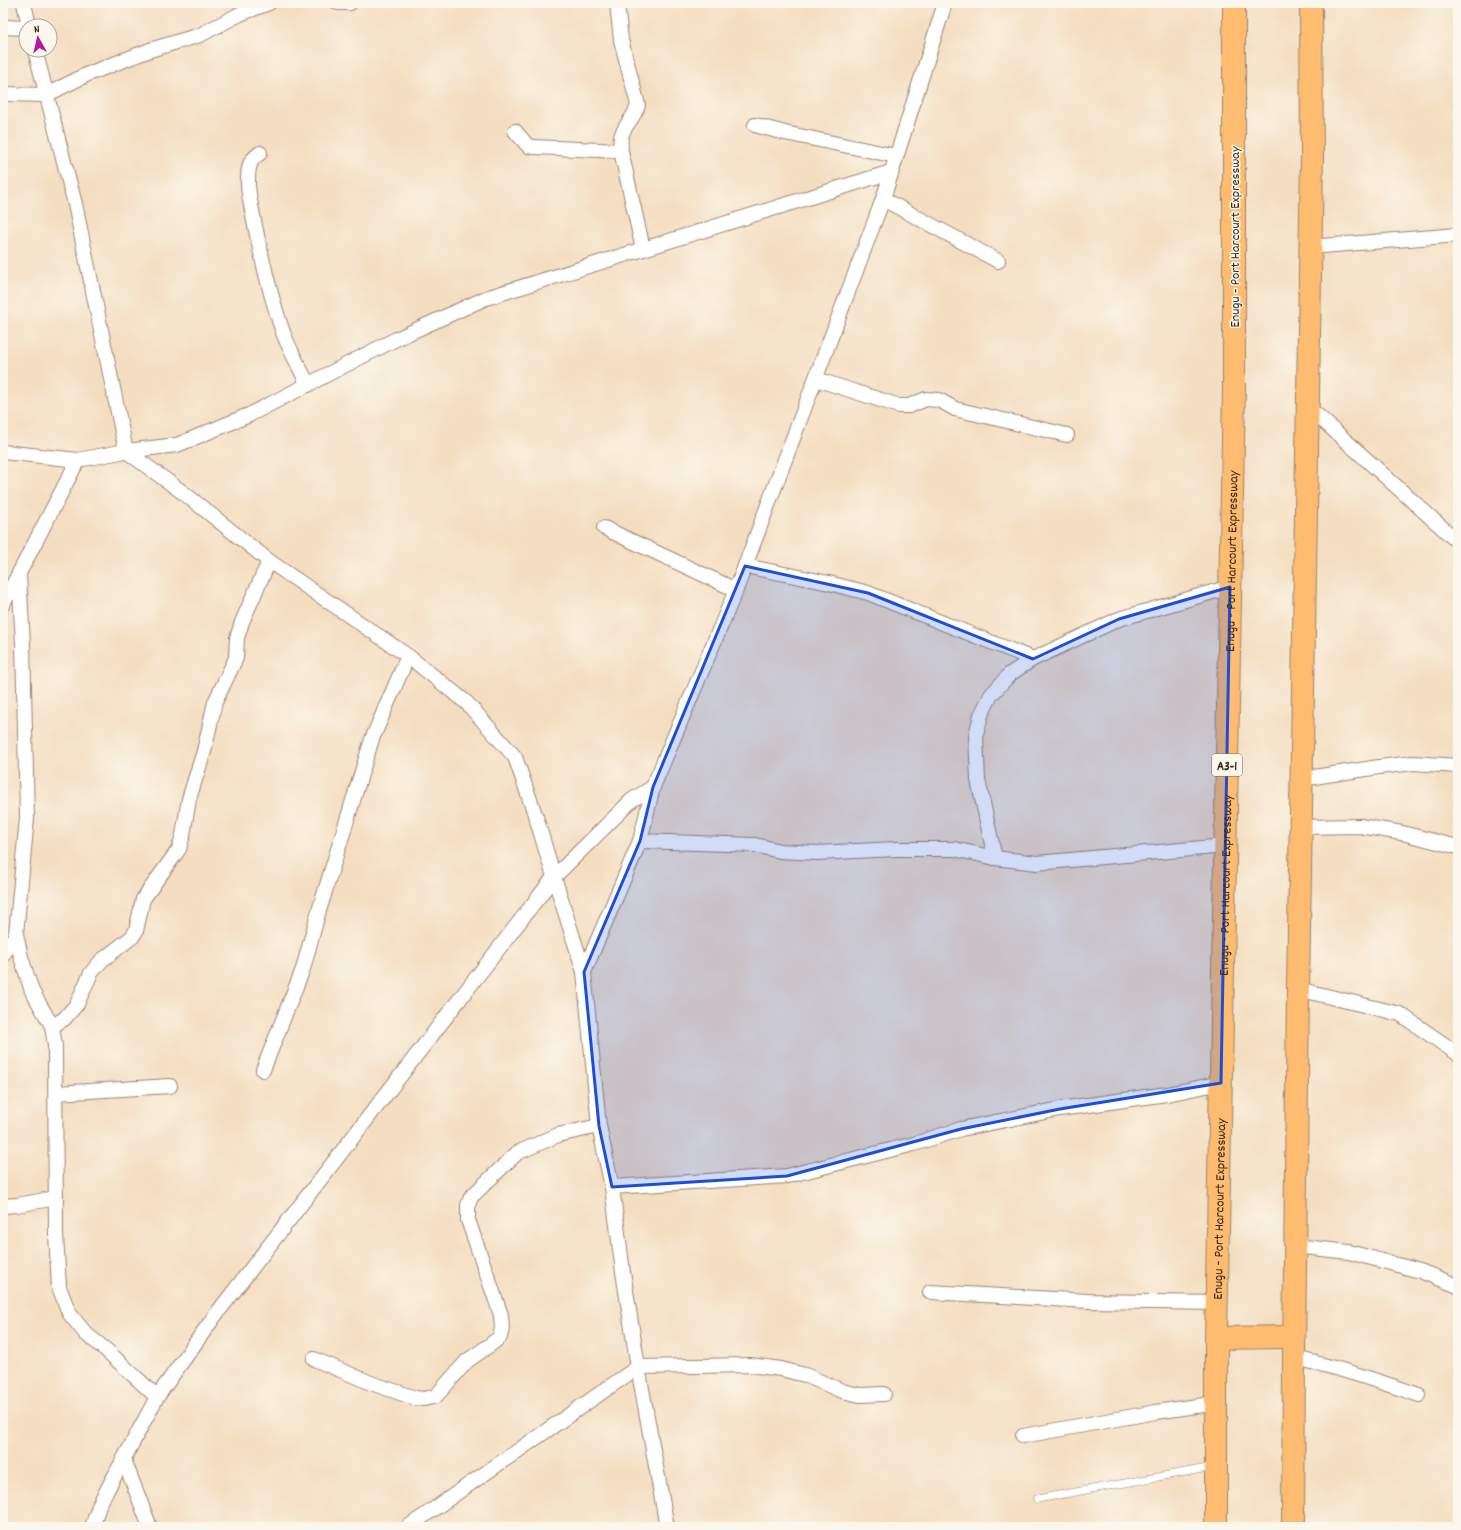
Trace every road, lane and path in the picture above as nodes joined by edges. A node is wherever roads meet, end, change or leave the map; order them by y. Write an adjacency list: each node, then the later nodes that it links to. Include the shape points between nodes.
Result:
1 (24, 3): 9 (street)
2 (269, 3): 14 (street, via 240,14 200,35 150,50 88,74)
3 (338, 3): 4 (street)
4 (350, 3)
5 (617, 3): 17 (street, via 621,40 638,105 621,137)
6 (945, 3): 19 (street)
7 (1234, 3): 38 (highway, Enugu - Port Harcourt Expressway / A3-1, via 1234,387)
8 (1311, 3): 23 (highway)
9 (27, 18)
10 (3, 27): 11 (street)
11 (18, 28)
12 (37, 58): 14 (street)
13 (6, 93): 14 (street)
14 (46, 95): 30 (street, via 75,204)
15 (755, 125): 19 (street)
16 (515, 132): 17 (street, via 528,146)
17 (621, 151): 24 (street)
18 (260, 153): 27 (street, via 250,164 248,177 257,234 275,306)
19 (896, 156): 20 (street)
20 (891, 172): 21 (street); 24 (street)
21 (883, 199): 25 (street); 26 (street)
22 (1458, 235): 23 (street)
23 (1310, 247): 28 (highway)
24 (643, 249): 27 (street, via 486,298 396,339)
25 (998, 261)
26 (816, 379): 29 (street, via 899,406 908,406 926,399 939,400 955,409); 36 (street)
27 (308, 385): 30 (street, via 250,415 177,445)
28 (1307, 406): 34 (street); 44 (highway)
29 (1067, 435)
30 (126, 451): 32 (street); 35 (street)
31 (3, 452): 32 (street)
32 (78, 460): 37 (street)
33 (604, 528): 39 (street)
34 (1458, 542)
35 (269, 561): 41 (street); 56 (street, via 242,622 237,638 236,658 215,702 204,752 189,799 179,849 143,899 136,931 132,937 101,961 91,973 77,1004 64,1019)
36 (745, 566): 39 (street); 42 (street, via 868,592)
37 (19, 575): 40 (street); 52 (street, via 23,644 26,818)
38 (1230, 588): 42 (street, via 1119,619); 48 (highway, Enugu - Port Harcourt Expressway / A3-1)
39 (736, 590): 45 (street)
40 (3, 604)
41 (408, 656): 51 (street, via 467,703 515,757); 58 (street, via 372,739 303,969)
42 (1033, 659): 50 (street, via 1010,674 991,695 981,715 976,735 978,780)
43 (1458, 766): 44 (street, via 1413,763)
44 (1301, 779): 46 (highway)
45 (653, 787): 47 (street); 51 (street, via 632,800)
46 (1301, 827): 49 (street, via 1360,826); 55 (highway)
47 (640, 841): 50 (street, via 755,845 780,851 816,853 954,849); 54 (street)
48 (1225, 846): 50 (street, via 1037,863); 59 (highway, Enugu - Port Harcourt Expressway / A3-1)
49 (1458, 847)
50 (995, 858)
51 (554, 878): 54 (street); 76 (street, via 214,1317)
52 (16, 934): 53 (street); 56 (street, via 32,991)
53 (3, 955)
54 (584, 972): 62 (street)
55 (1298, 989): 57 (street, via 1400,1014); 66 (highway)
56 (52, 1026): 61 (street)
57 (1458, 1054)
58 (263, 1070)
59 (1221, 1083): 63 (street, via 1167,1094 1060,1109 961,1129 914,1144 787,1176); 69 (highway, Enugu - Port Harcourt Expressway / A3-1)
60 (170, 1086): 61 (street)
61 (56, 1093): 64 (street)
62 (599, 1126): 63 (street); 72 (street, via 558,1135 517,1152 471,1197 468,1220 501,1315 502,1328 500,1337 467,1361 436,1396 415,1398)
63 (612, 1187): 73 (street)
64 (56, 1198): 65 (street); 76 (street, via 59,1287 69,1313 86,1334)
65 (3, 1206)
66 (1295, 1246): 67 (street, via 1349,1252 1420,1271); 71 (highway)
67 (1458, 1286)
68 (930, 1292): 69 (street, via 1088,1301)
69 (1218, 1302): 70 (highway, Enugu - Port Harcourt Expressway / A3-1)
70 (1216, 1338): 71 (highway); 77 (highway, Enugu - Port Harcourt Expressway / A3-1)
71 (1294, 1348): 75 (street, via 1341,1370); 87 (highway)
72 (314, 1359)
73 (638, 1367): 74 (street, via 750,1365 805,1375 842,1391 860,1395); 84 (street); 85 (street)
74 (884, 1394)
75 (1419, 1395)
76 (157, 1397): 79 (street)
77 (1216, 1403): 78 (street); 80 (highway, Enugu - Port Harcourt Expressway / A3-1)
78 (1023, 1436)
79 (124, 1460): 82 (street, via 100,1503); 83 (street)
80 (1215, 1467): 81 (lane); 86 (highway, Enugu - Port Harcourt Expressway / A3-1)
81 (1037, 1499)
82 (92, 1527)
83 (150, 1527)
84 (408, 1527)
85 (667, 1527)
86 (1216, 1527)
87 (1293, 1527)

